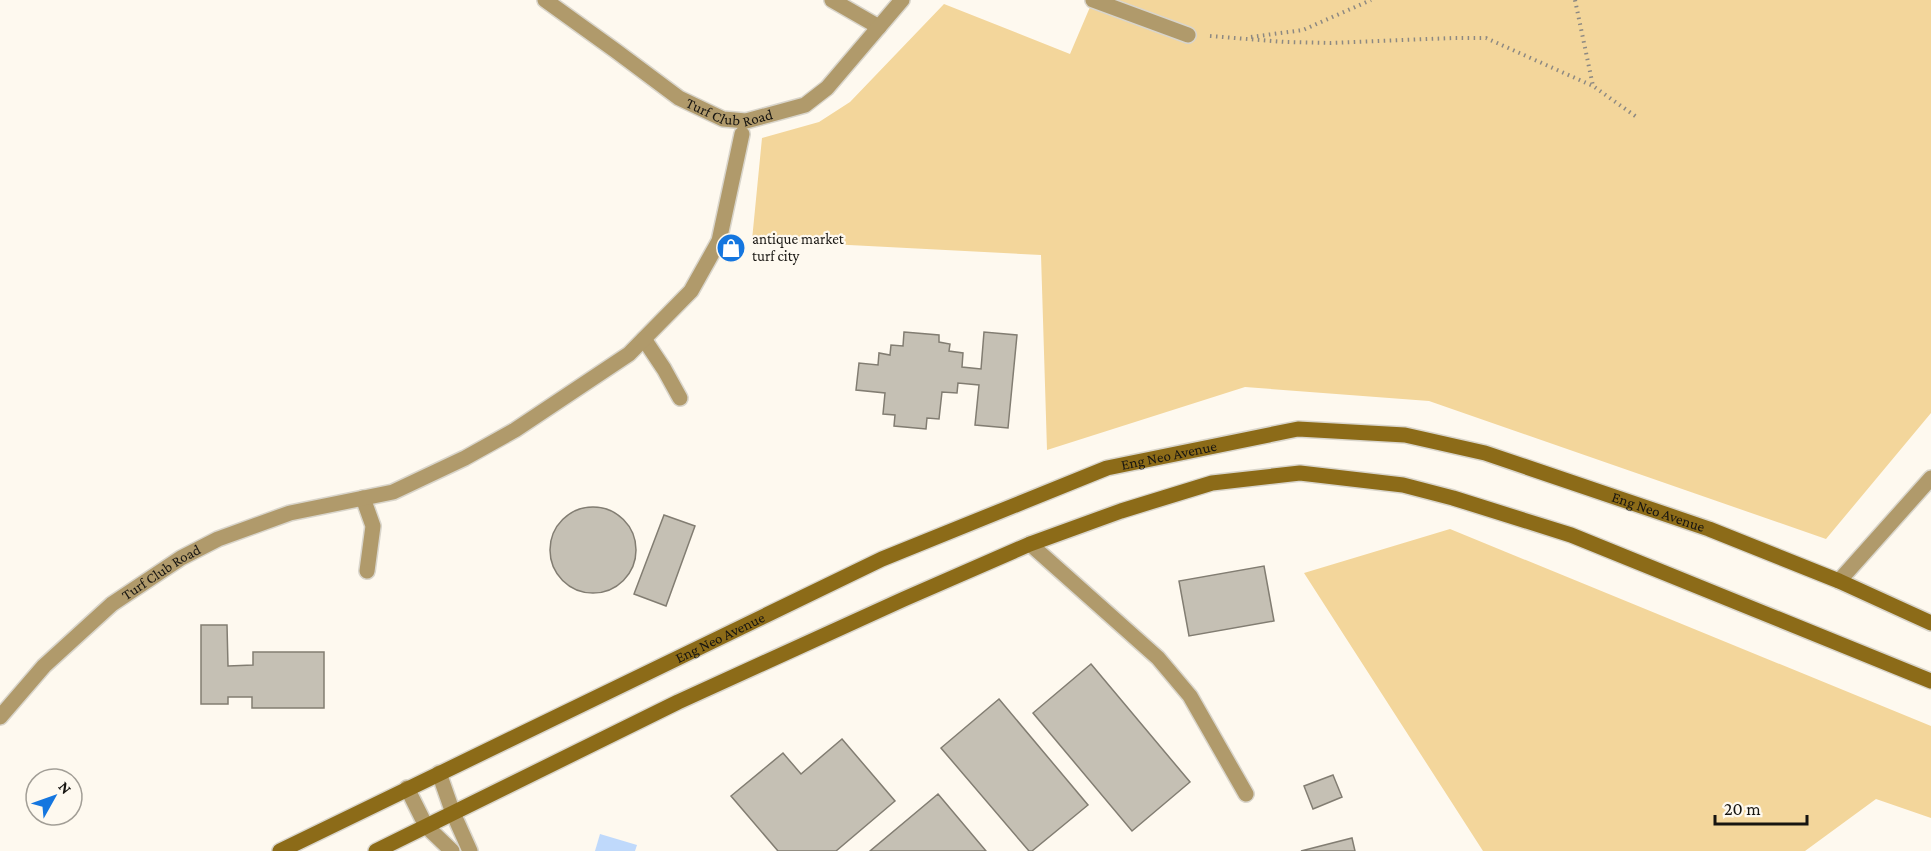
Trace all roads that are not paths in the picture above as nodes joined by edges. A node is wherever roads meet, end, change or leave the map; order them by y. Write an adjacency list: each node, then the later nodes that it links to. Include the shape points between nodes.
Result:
1 (545, 0): 5 (street, Turf Club Road, via 679,98 723,119 746,122 805,105 827,88)
2 (832, 0): 5 (street)
3 (902, 0): 5 (street, Turf Club Road)
4 (1094, 0): 6 (street)
5 (879, 27)
6 (1188, 35)
7 (742, 134): 8 (street, Turf Club Road, via 719,241 691,291)
8 (645, 339): 9 (street); 11 (street, Turf Club Road, via 629,354 515,430 393,492)
9 (680, 398)
10 (1931, 478): 14 (street)
11 (363, 498): 13 (street, via 373,526); 17 (street, Turf Club Road, via 290,513 218,539 181,558 112,603 44,666)
12 (1030, 544): 16 (main road, via 1212,483 1300,473 1402,485 1571,535); 20 (street, via 1158,658 1190,696); 21 (main road, via 678,702)
13 (367, 571)
14 (1839, 581): 15 (main road, Eng Neo Avenue); 18 (main road, Eng Neo Avenue, via 1709,529 1485,453 1405,435 1298,429 1107,468 882,560)
15 (1931, 623)
16 (1931, 681)
17 (0, 717)
18 (439, 773): 19 (main road, Eng Neo Avenue); 21 (street)
19 (407, 788): 22 (street); 23 (main road, Eng Neo Avenue)
20 (1246, 794)
21 (453, 813): 22 (main road); 26 (street)
22 (426, 826): 24 (main road); 25 (street)
23 (280, 851)
24 (376, 851)
25 (453, 851)
26 (471, 851)

